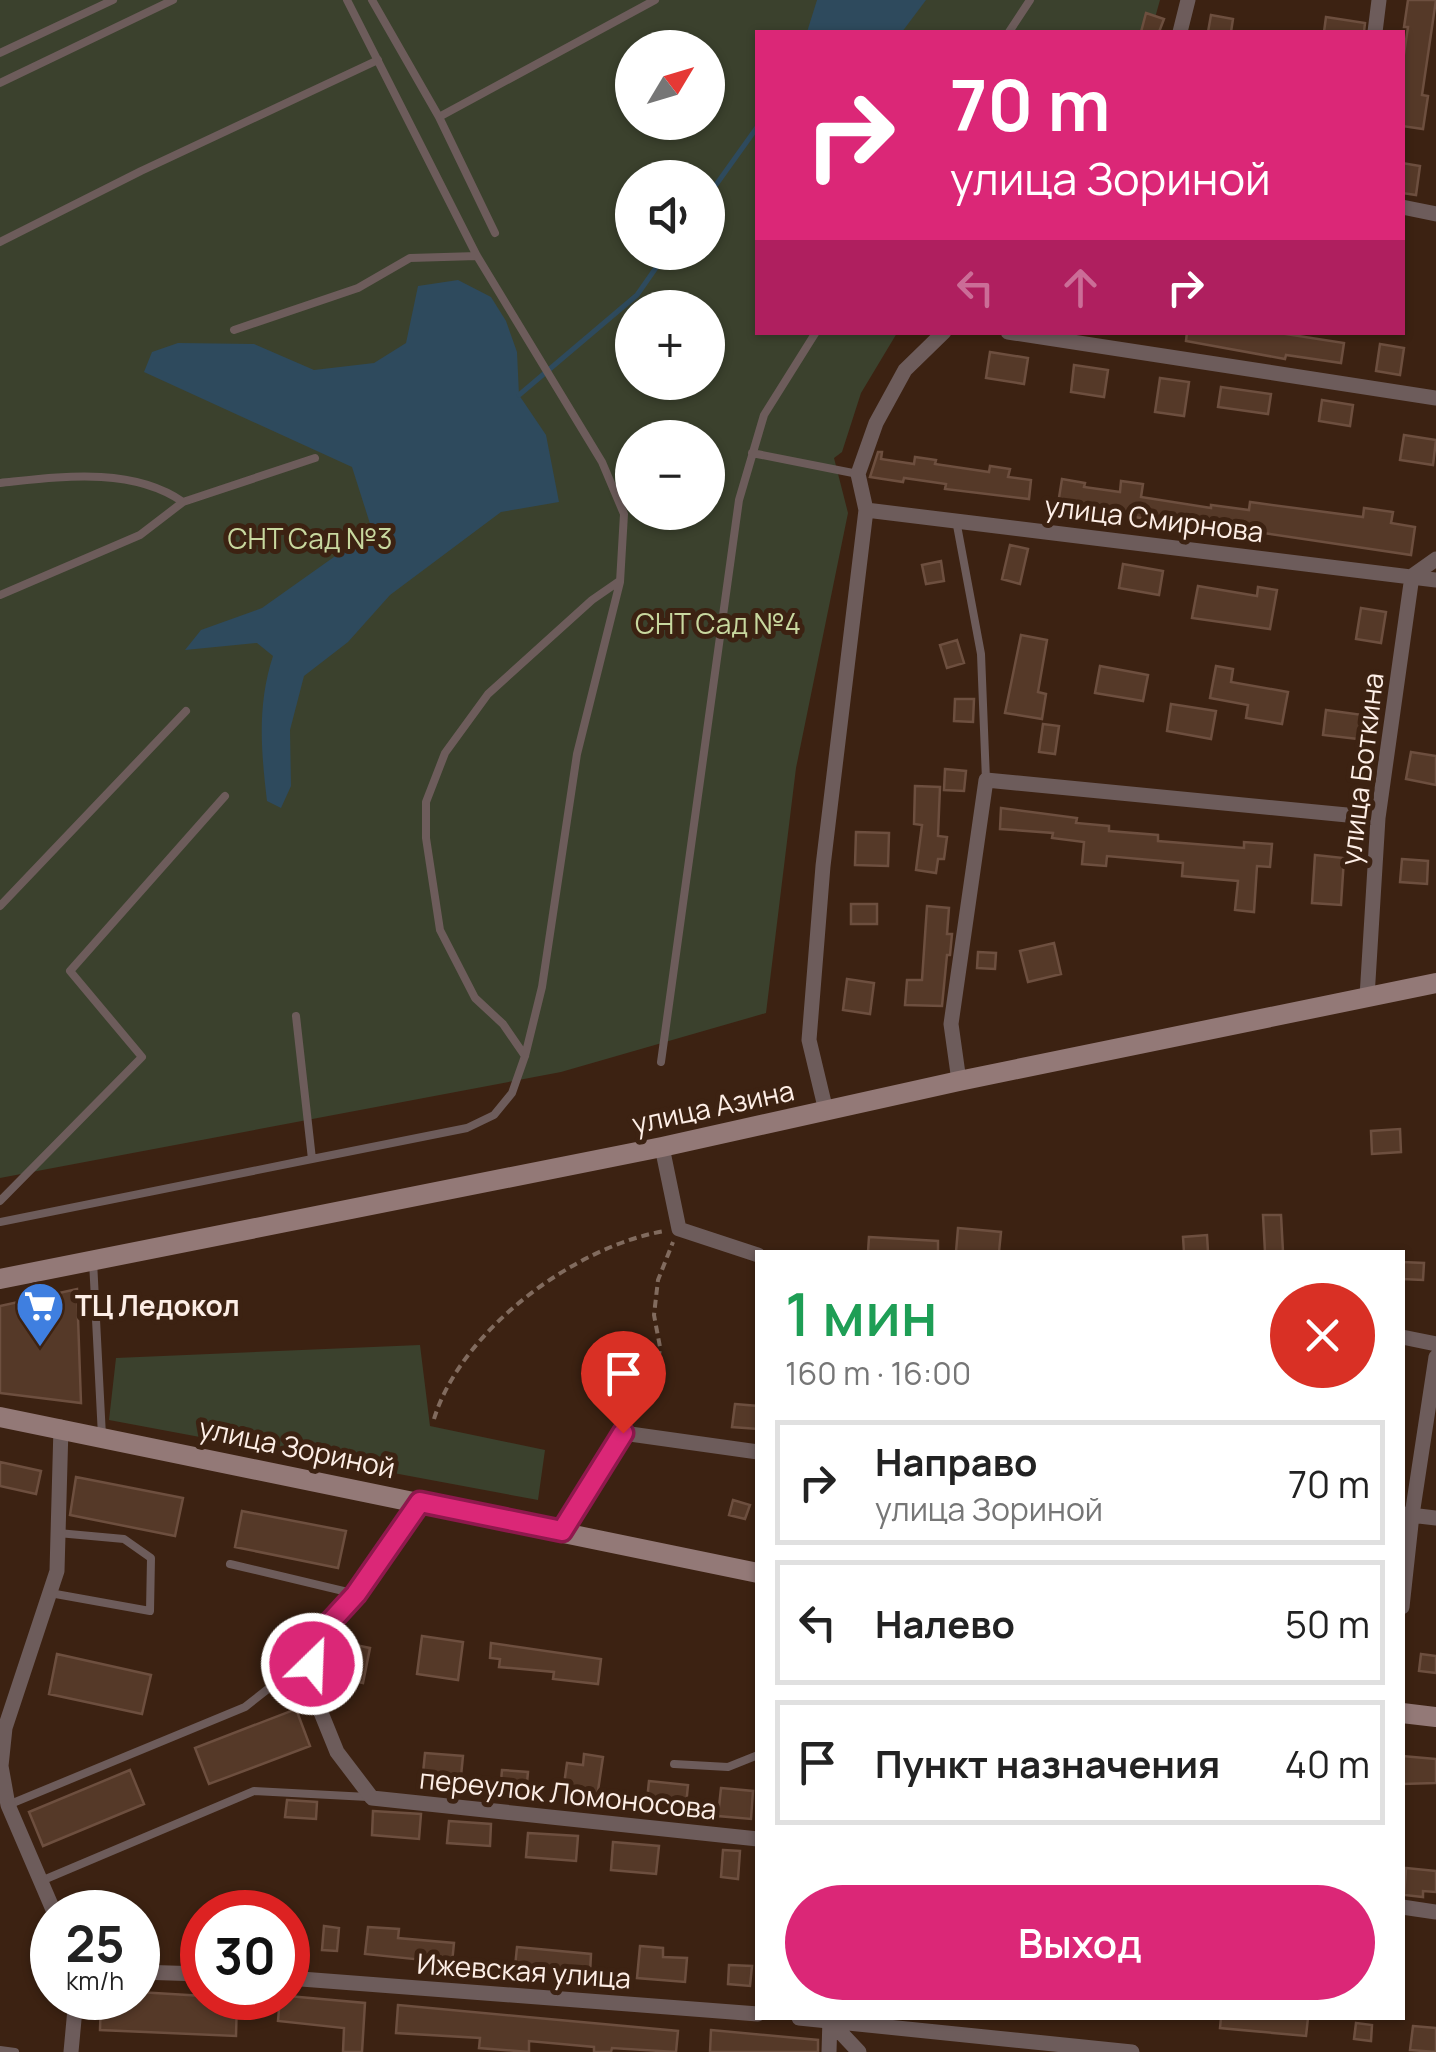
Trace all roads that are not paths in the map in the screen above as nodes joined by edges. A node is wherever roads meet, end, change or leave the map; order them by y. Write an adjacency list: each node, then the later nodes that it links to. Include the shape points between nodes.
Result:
1 (113, 0): 12 (lane)
2 (173, 0): 14 (lane)
3 (348, 0): 13 (lane)
4 (372, 0): 15 (lane)
5 (655, 0): 15 (lane)
6 (1030, 0): 9 (lane)
7 (1188, 0): 10 (street)
8 (1379, 0): 11 (street)
9 (1011, 30)
10 (1180, 30)
11 (1375, 30)
12 (0, 53)
13 (378, 60): 19 (lane); 20 (lane)
14 (0, 83)
15 (439, 118): 18 (lane)
16 (1405, 208): 17 (street)
17 (1436, 214)
18 (494, 233)
19 (0, 242)
20 (477, 256): 21 (lane, via 410,258 358,288); 36 (lane, via 602,462 624,514)
21 (234, 330)
22 (814, 335): 26 (lane, via 764,415)
23 (941, 335): 28 (street, via 905,370)
24 (1027, 335): 25 (street)
25 (1436, 398)
26 (752, 453): 28 (lane); 47 (lane, via 739,500)
27 (315, 458): 30 (lane)
28 (858, 474): 31 (street)
29 (0, 484): 30 (lane, via 77,474 161,487)
30 (182, 502): 37 (lane, via 140,535)
31 (866, 510): 32 (street, улица Смирнова); 49 (street, via 809,1040)
32 (956, 520): 34 (street, улица Смирнова); 39 (lane, via 981,654)
33 (1436, 559): 34 (street)
34 (1412, 576): 35 (street, улица Смирнова); 41 (street, улица Боткина)
35 (1436, 580)
36 (620, 582): 46 (lane, via 577,754 542,987); 46 (lane, via 488,694 445,753 426,802 440,930 475,998)
37 (0, 595)
38 (186, 711): 42 (lane)
39 (986, 780): 41 (street); 48 (street, via 953,1010)
40 (225, 796): 52 (lane, via 70,971 142,1056)
41 (1378, 818): 44 (street, улица Боткина)
42 (0, 906)
43 (1436, 983): 44 (main road, улица Азина)
44 (1367, 997): 48 (main road, улица Азина)
45 (296, 1016): 51 (lane)
46 (525, 1056): 51 (lane, via 512,1093 480,1122)
47 (661, 1062)
48 (959, 1080): 49 (main road, улица Азина)
49 (826, 1111): 50 (main road, улица Азина)
50 (662, 1147): 54 (street, via 679,1229); 55 (main road, улица Азина)
51 (312, 1158): 53 (lane)
52 (0, 1201)
53 (0, 1222)
54 (755, 1255)
55 (93, 1261): 56 (main road, улица Азина); 62 (lane)
56 (0, 1279)
57 (1405, 1338): 58 (street)
58 (1436, 1344)
59 (1436, 1357): 65 (street)
60 (0, 1417): 61 (main road, улица Зориной)
61 (61, 1427): 62 (main road, улица Зориной); 68 (street)
62 (102, 1436): 64 (main road, улица Зориной)
63 (755, 1452): 67 (street, via 623,1433)
64 (420, 1502): 67 (main road, улица Зориной); 73 (street)
65 (1407, 1515): 66 (street); 69 (street)
66 (1436, 1518)
67 (562, 1531): 71 (main road, улица Зориной)
68 (58, 1533): 72 (street); 72 (lane, via 124,1539 151,1558 150,1611)
69 (1405, 1552)
70 (230, 1564): 73 (lane)
71 (755, 1572)
72 (50, 1593): 80 (street, via 4,1728 0,1766)
73 (356, 1594): 74 (street)
74 (314, 1640): 79 (street, via 311,1688 337,1752); 80 (lane, via 245,1707)
75 (1405, 1714): 76 (main road)
76 (1436, 1716)
77 (755, 1756): 78 (lane, via 728,1767)
78 (674, 1764)
79 (372, 1798): 81 (street, переулок Ломоносова); 82 (lane, via 254,1791)
80 (8, 1805): 82 (street)
81 (755, 1839)
82 (41, 1881): 83 (street)
83 (45, 1890)
84 (1405, 1907): 85 (street)
85 (1436, 1912)
86 (310, 1980): 87 (street, Ижевская улица)
87 (755, 2014)
88 (74, 2020): 94 (street)
89 (830, 2020): 95 (street)
90 (831, 2020): 96 (street)
91 (839, 2020): 97 (street)
92 (0, 2050): 93 (lane)
93 (15, 2052)
94 (71, 2052)
95 (828, 2052)
96 (859, 2052)
97 (1132, 2052)

